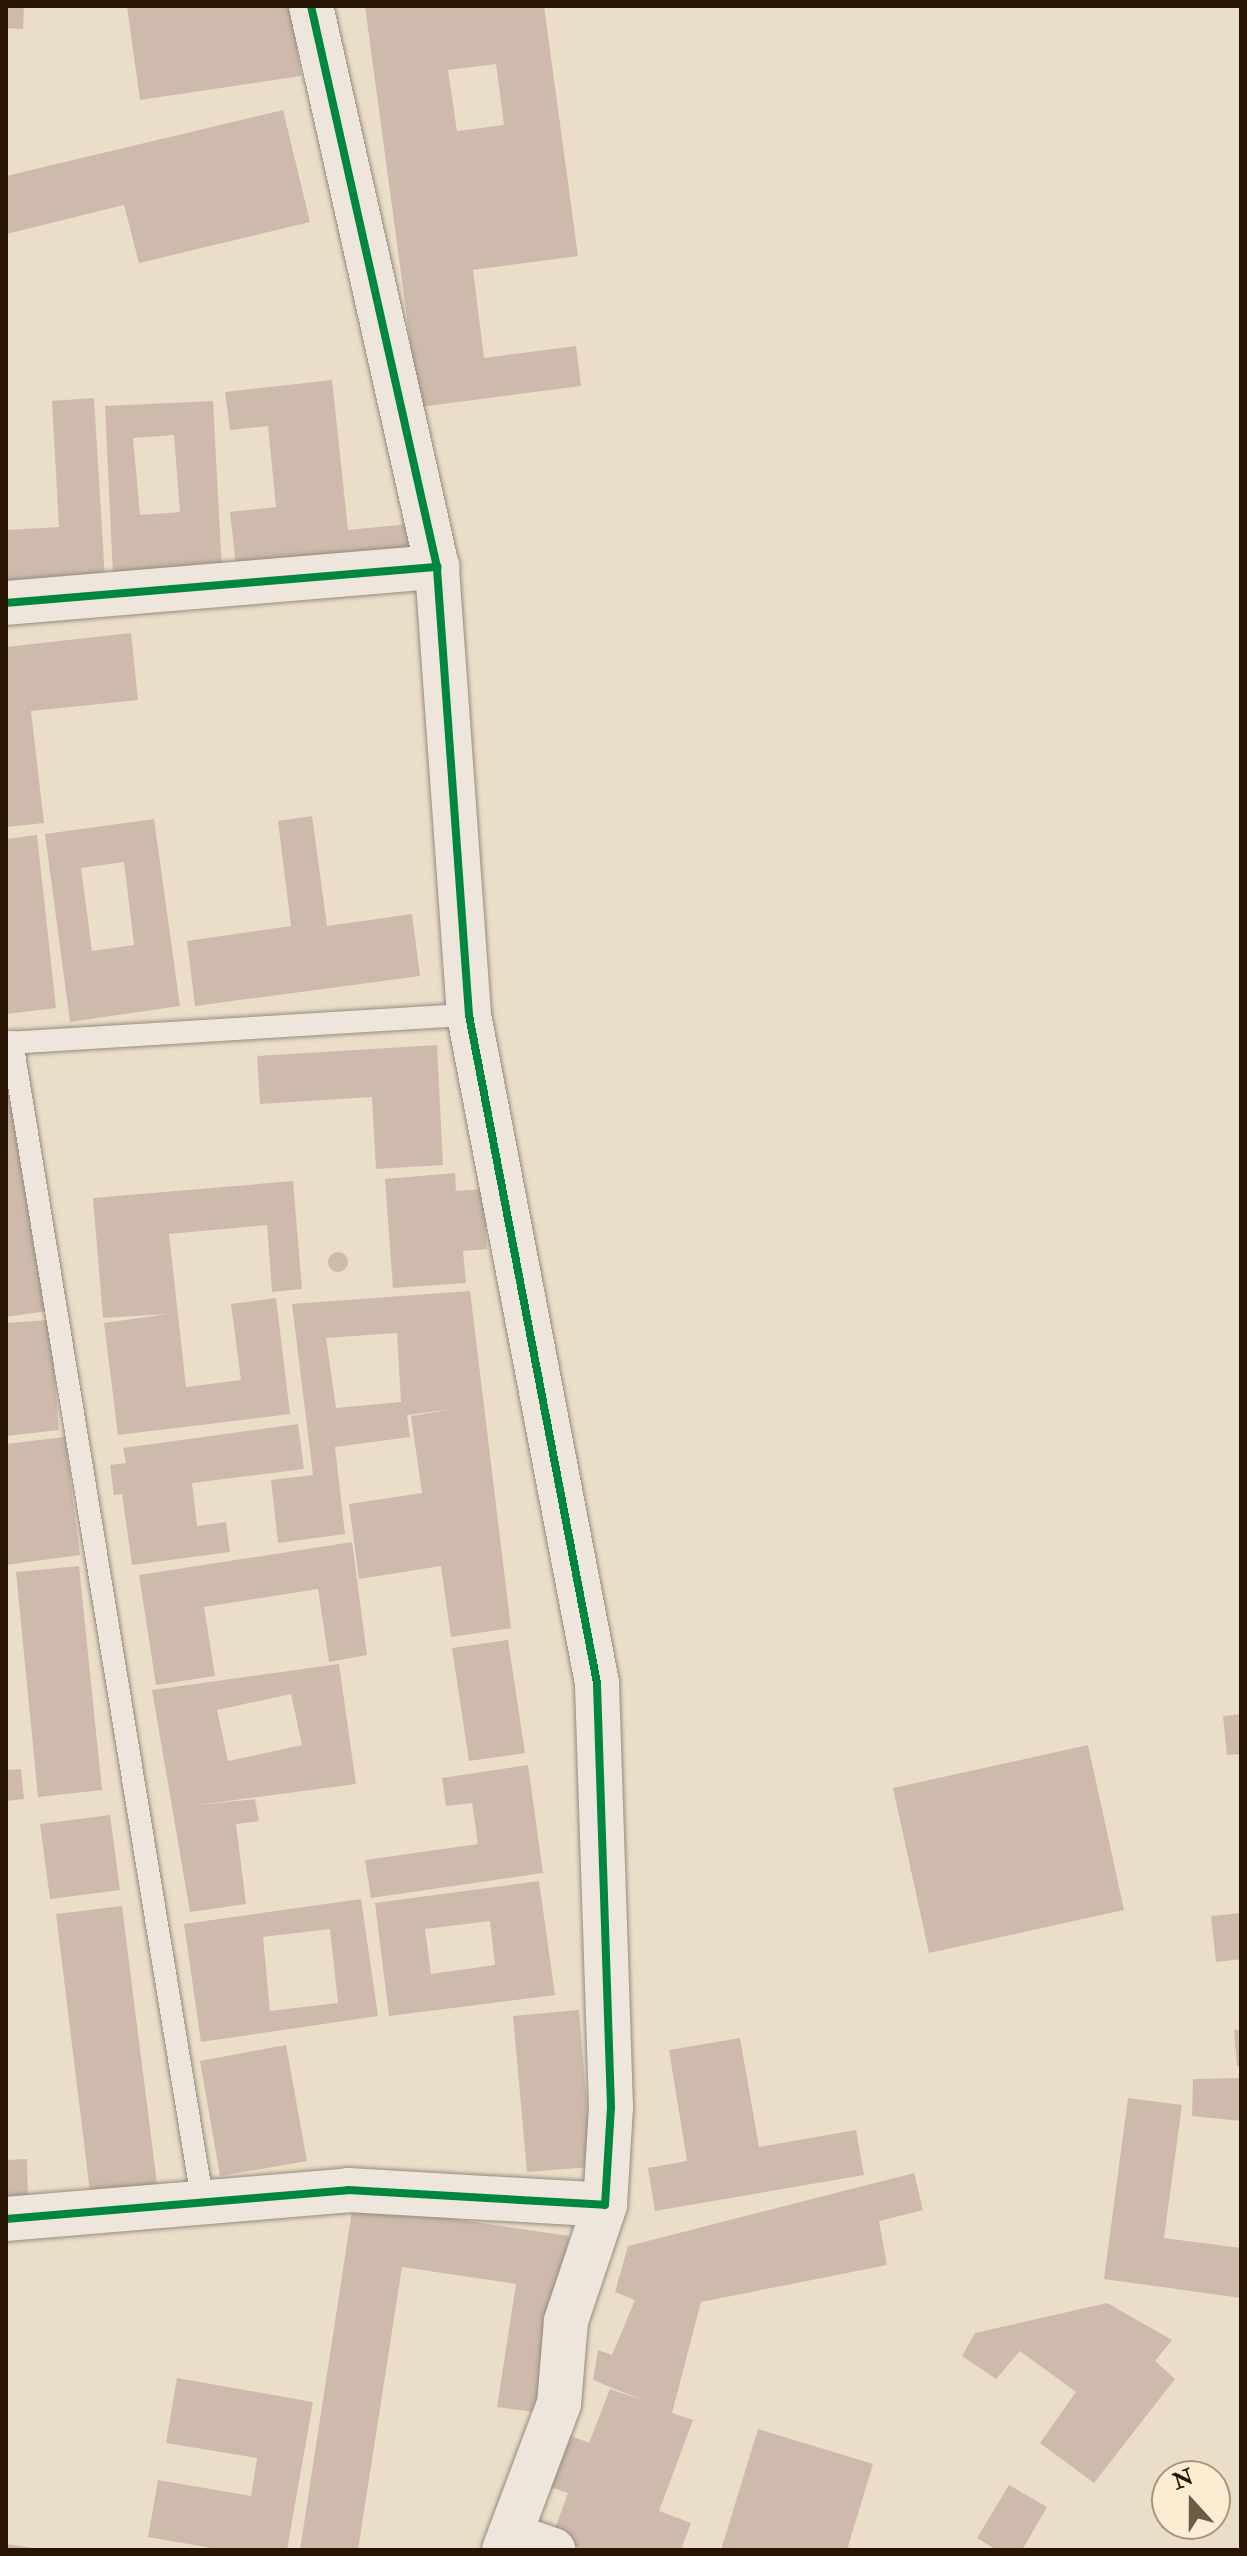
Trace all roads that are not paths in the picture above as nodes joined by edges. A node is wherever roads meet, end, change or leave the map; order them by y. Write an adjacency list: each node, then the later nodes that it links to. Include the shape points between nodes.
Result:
1 (311, 6): 2 (street)
2 (437, 567): 3 (street); 4 (street)
3 (6, 603)
4 (469, 1015): 5 (lane); 7 (street, via 597,1683 611,2107)
5 (9, 1043): 6 (lane)
6 (202, 2199): 7 (street, via 348,2190); 8 (street)
7 (605, 2205): 9 (street, via 566,2321 559,2404)
8 (6, 2219)
9 (507, 2542): 10 (street)
10 (553, 2550)

